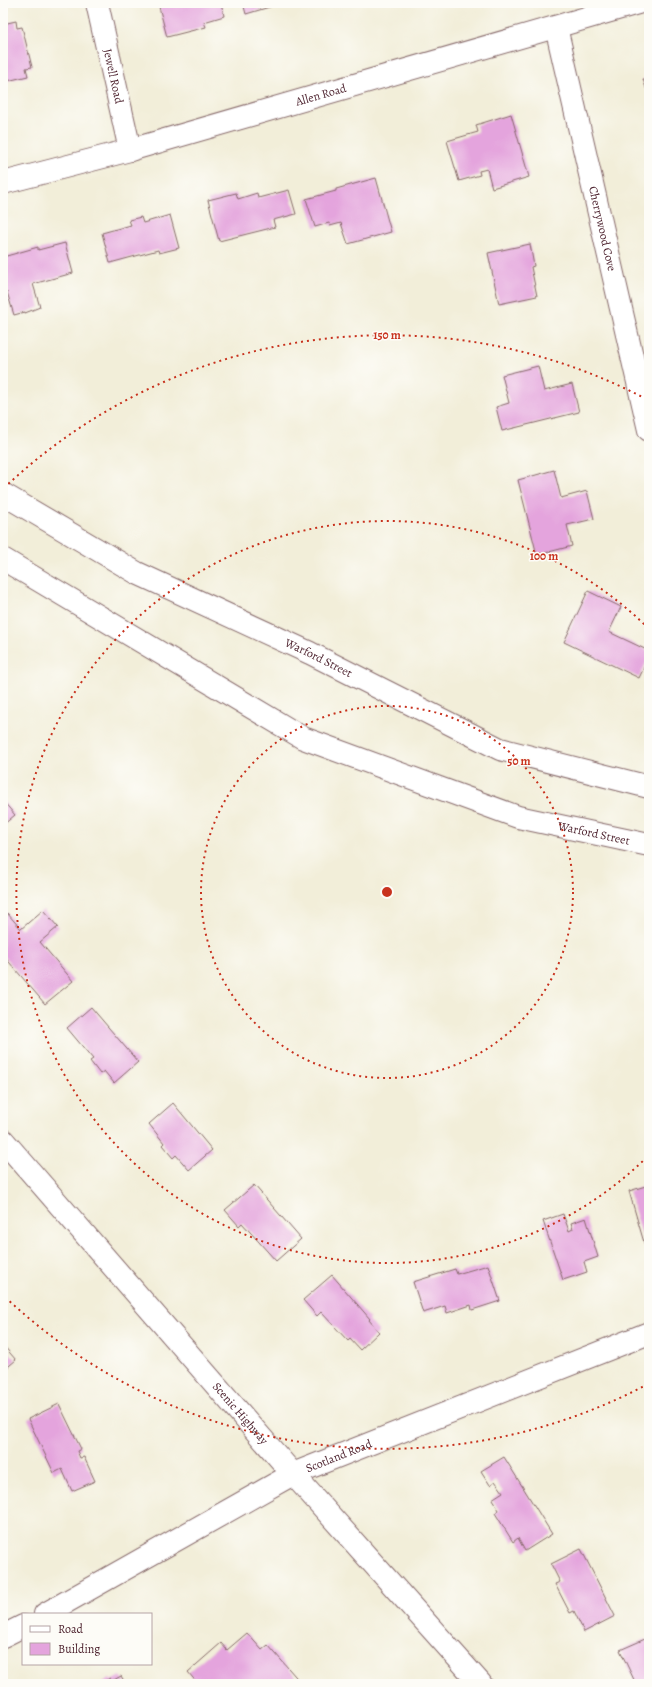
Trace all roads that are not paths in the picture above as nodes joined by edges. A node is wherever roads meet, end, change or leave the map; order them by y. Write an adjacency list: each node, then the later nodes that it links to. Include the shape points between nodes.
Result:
1 (97, 3): 4 (street, Jewell Road)
2 (638, 3): 3 (street, Allen Road)
3 (556, 27): 4 (street, Allen Road); 6 (street, Cherrywood Cove)
4 (130, 150): 5 (street, Allen Road)
5 (3, 183)
6 (649, 430)
7 (3, 494): 9 (street, Warford Street, via 137,573 310,653 500,749)
8 (3, 559): 10 (street, Warford Street, via 303,738 518,817)
9 (649, 787)
10 (649, 845)
11 (3, 1140): 13 (street, Scenic Highway)
12 (649, 1333): 13 (street, Scotland Road)
13 (293, 1474): 14 (street, Scotland Road); 17 (street, Scenic Highway)
14 (47, 1613)
15 (22, 1626): 16 (street)
16 (3, 1636)
17 (482, 1684)

